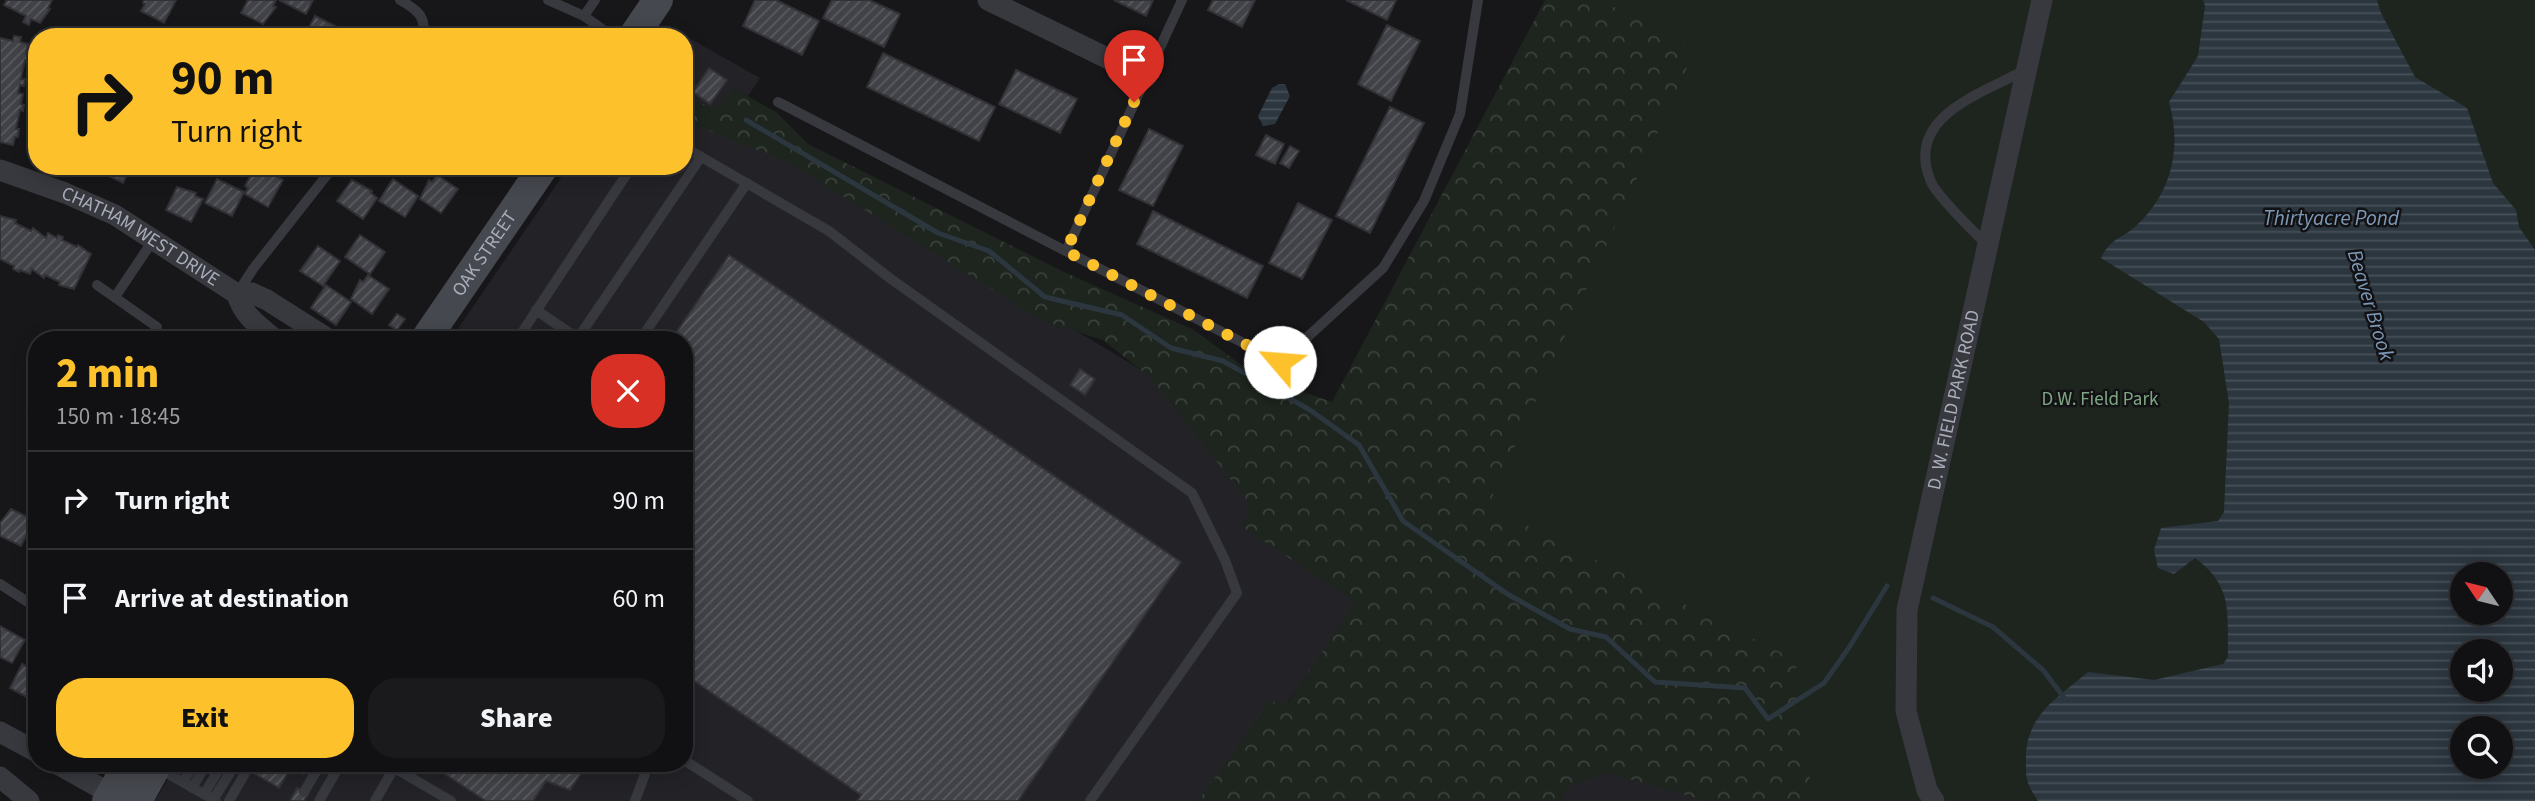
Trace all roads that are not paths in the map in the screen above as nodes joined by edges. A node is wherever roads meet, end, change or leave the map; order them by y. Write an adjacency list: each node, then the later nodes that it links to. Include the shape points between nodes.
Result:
1 (400, 0): 10 (lane, via 416,9)
2 (548, 0): 9 (lane)
3 (595, 0): 9 (lane)
4 (658, 0): 12 (main road)
5 (988, 0): 14 (street)
6 (1182, 0): 14 (lane)
7 (1478, 0): 27 (lane, via 1460,114 1424,201 1383,268 1280,362)
8 (2042, 0): 13 (street, D. W. FIELD PARK ROAD)
9 (583, 16): 11 (lane)
10 (424, 28)
11 (600, 28)
12 (639, 28)
13 (2027, 69): 26 (street, D. W. FIELD PARK ROAD); 26 (lane, via 1946,112 1931,130 1924,155 1932,184)
14 (1146, 77): 27 (lane)
15 (778, 102): 27 (lane)
16 (693, 152): 17 (lane)
17 (701, 157): 18 (lane); 24 (lane)
18 (693, 169)
19 (0, 170): 25 (street, CHATHAM WEST DRIVE, via 90,203)
20 (327, 175): 29 (lane)
21 (538, 175): 35 (main road, OAK STREET)
22 (626, 175): 31 (lane)
23 (689, 175): 38 (lane)
24 (747, 183): 39 (lane); 71 (lane, via 829,231 1192,493 1237,593)
25 (154, 239): 29 (street, CHATHAM WEST DRIVE); 30 (lane)
26 (1988, 247): 72 (street, D. W. FIELD PARK ROAD, via 1907,610 1906,711)
27 (1066, 251)
28 (97, 285): 30 (lane)
29 (237, 294): 33 (street, CHATHAM WEST DRIVE, via 241,308); 34 (street, CHATHAM WEST DRIVE, via 253,293)
30 (115, 297): 32 (lane)
31 (536, 310): 36 (lane); 37 (lane)
32 (157, 327)
33 (266, 331)
34 (316, 331)
35 (431, 331)
36 (523, 331)
37 (567, 331)
38 (584, 331)
39 (646, 331)
40 (0, 584): 41 (lane)
41 (28, 602)
42 (0, 732): 43 (street)
43 (28, 747)
44 (693, 766): 70 (lane)
45 (71, 772): 63 (street)
46 (141, 772): 63 (main road)
47 (163, 772): 59 (lane)
48 (192, 772): 59 (lane)
49 (199, 772): 59 (lane)
50 (220, 772): 62 (lane)
51 (230, 772): 62 (lane)
52 (246, 772): 65 (lane)
53 (316, 772): 60 (lane)
54 (336, 772): 66 (lane)
55 (387, 772): 67 (lane)
56 (398, 772): 61 (lane)
57 (646, 772): 69 (lane)
58 (0, 777): 64 (street)
59 (188, 785): 62 (lane)
60 (304, 792)
61 (433, 797): 68 (lane)
62 (211, 798)
63 (117, 799)
64 (29, 801)
65 (229, 801)
66 (319, 801)
67 (375, 801)
68 (451, 801)
69 (635, 801)
70 (748, 801)
71 (1090, 801)
72 (1934, 801)

